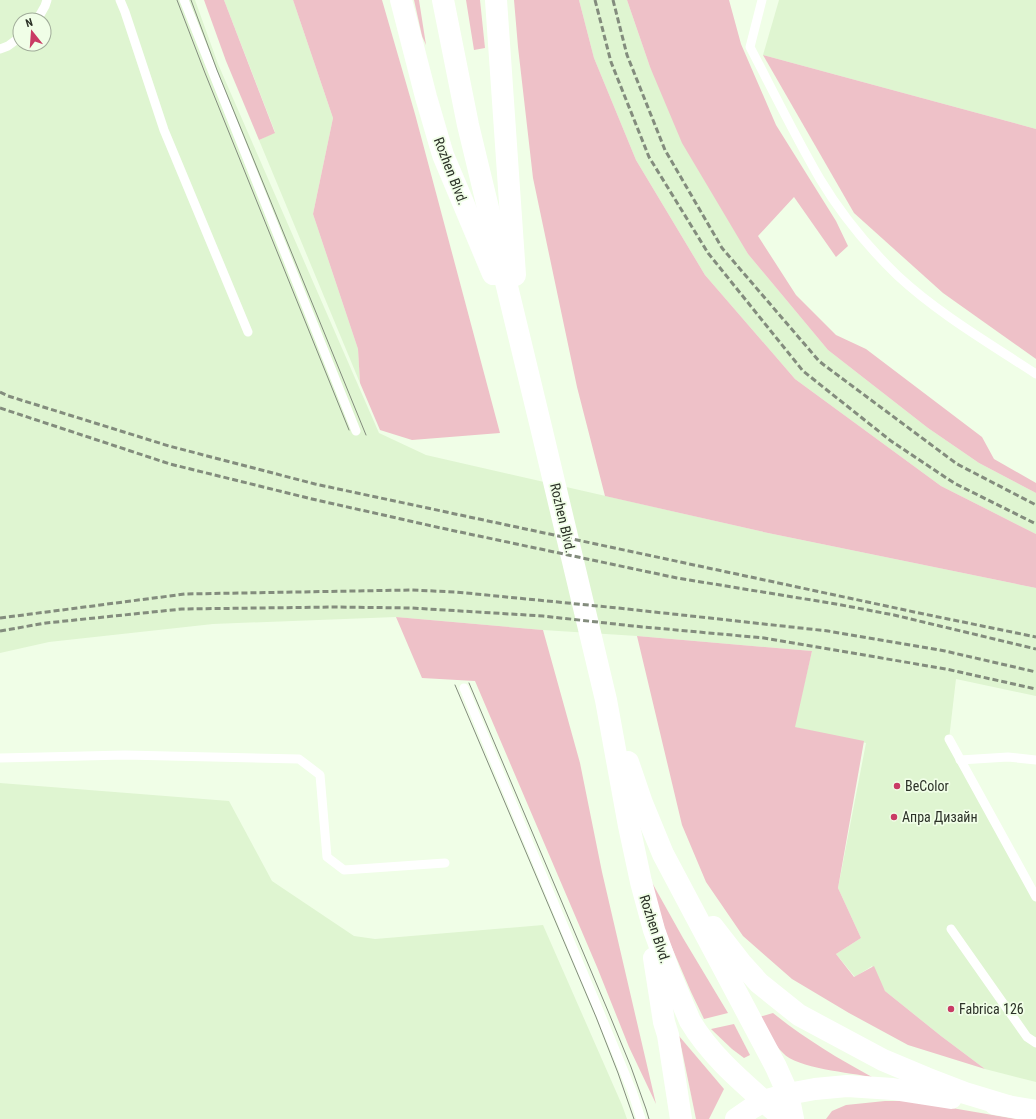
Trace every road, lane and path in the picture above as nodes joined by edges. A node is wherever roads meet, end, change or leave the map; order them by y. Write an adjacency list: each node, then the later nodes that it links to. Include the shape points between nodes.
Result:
1 (47, 0): 8 (lane)
2 (120, 0): 11 (lane, via 164,130)
3 (184, 0): 14 (lane)
4 (401, 0): 12 (main road, Rozhen Blvd., via 443,155)
5 (443, 0): 12 (main road, Rozhen Blvd., via 468,125)
6 (496, 0): 12 (main road, Rozhen Blvd.)
7 (762, 0): 13 (lane, via 750,47 820,179 848,220 898,276 924,298)
8 (42, 12)
9 (12, 43): 10 (lane)
10 (0, 49)
11 (248, 332)
12 (519, 336): 16 (main road, Rozhen Blvd.)
13 (1036, 374)
14 (356, 431)
15 (464, 688): 31 (lane, via 600,1013)
16 (606, 700): 22 (main road, Rozhen Blvd., via 644,809); 23 (main road, Rozhen Blvd.)
17 (949, 739): 19 (lane)
18 (0, 758): 21 (lane, via 125,755 299,759 320,775 327,857 344,870)
19 (960, 760): 20 (lane, via 1008,757); 24 (lane)
20 (1036, 760)
21 (445, 863)
22 (672, 870): 27 (main road, Rozhen Blvd.); 29 (main road, via 741,963 759,983 799,1015 883,1060 965,1093)
23 (641, 882): 28 (main road, Rozhen Blvd., via 654,930 690,1021 716,1056); 32 (main road)
24 (1036, 897)
25 (950, 929): 26 (lane, via 1027,1036)
26 (1036, 1043)
27 (788, 1094): 28 (main road); 29 (main road, via 847,1086 892,1089); 35 (main road, Rozhen Blvd.)
28 (764, 1102): 33 (main road); 34 (main road, Rozhen Blvd.)
29 (1008, 1106): 30 (main road)
30 (1036, 1111)
31 (641, 1119)
32 (681, 1119)
33 (736, 1119)
34 (784, 1119)
35 (792, 1119)

